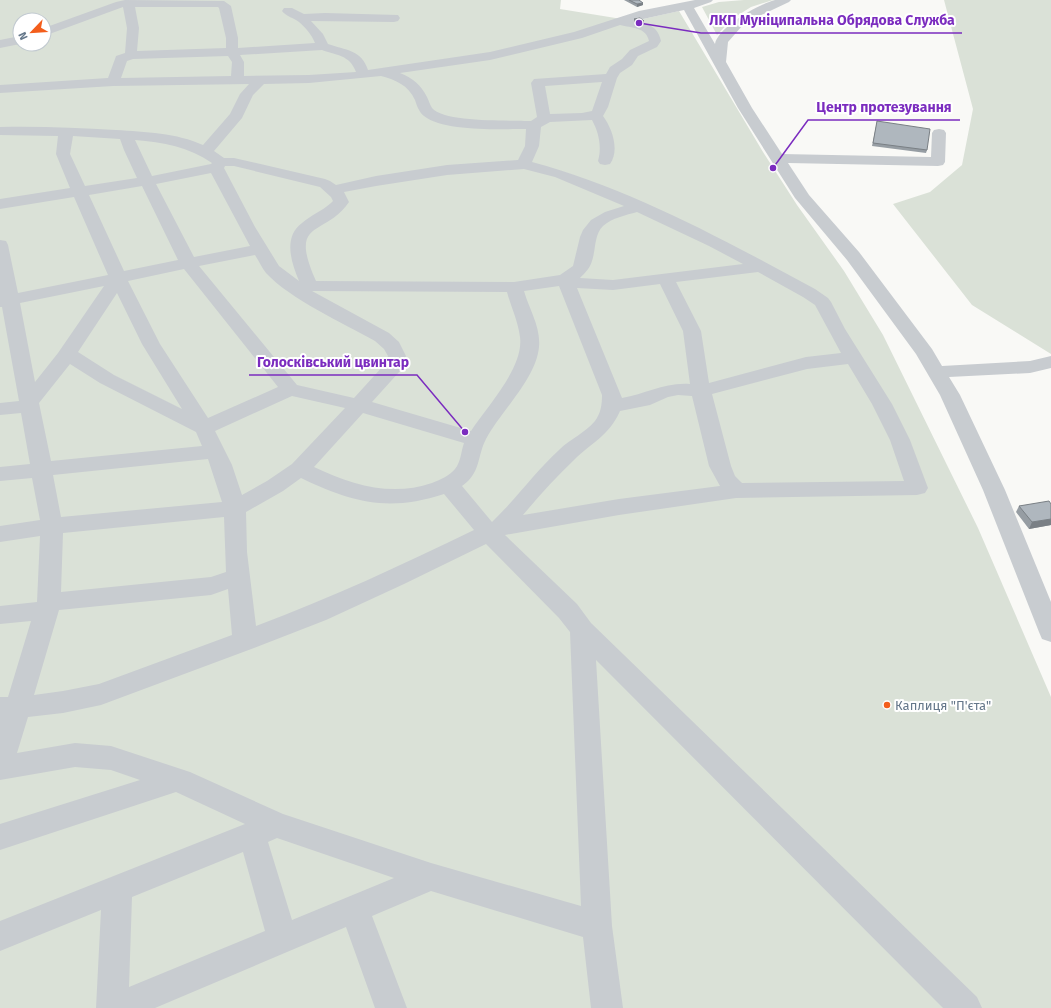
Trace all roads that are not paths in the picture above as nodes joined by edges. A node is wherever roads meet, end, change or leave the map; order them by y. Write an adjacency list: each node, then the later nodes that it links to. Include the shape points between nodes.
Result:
1 (670, 0): 5 (street)
2 (707, 0): 5 (street)
3 (785, 0): 16 (street, via 753,14 738,24 722,41)
4 (130, 2): 10 (street); 14 (street, via 224,4 232,38); 15 (street, via 133,28)
5 (687, 6): 9 (street); 16 (street)
6 (288, 11): 7 (street)
7 (302, 18): 8 (street); 13 (street)
8 (394, 18)
9 (621, 21): 17 (street, via 578,35 510,51); 19 (street, via 646,26 652,31 655,41 634,53)
10 (52, 29)
11 (12, 42): 12 (street)
12 (0, 44)
13 (324, 46): 14 (street); 18 (street, via 350,55 358,62)
14 (232, 52): 15 (street); 20 (street, via 238,62)
15 (131, 55): 22 (street, via 121,59)
16 (720, 62): 31 (street)
17 (383, 72): 18 (street); 25 (street, via 414,85 428,112 441,118 462,122)
18 (364, 75): 21 (street)
19 (610, 78): 24 (street, via 601,107); 25 (street, via 539,82)
20 (236, 80): 21 (street); 22 (street)
21 (260, 80): 30 (street, via 247,94 237,114)
22 (113, 82): 23 (street)
23 (0, 89)
24 (595, 115): 25 (street); 32 (street, via 602,126 608,152)
25 (539, 122): 33 (street)
26 (0, 132): 27 (street)
27 (66, 132): 29 (street); 37 (street, via 63,154)
28 (939, 133): 31 (street, via 938,162 898,164)
29 (126, 135): 30 (street, via 168,140); 35 (street)
30 (206, 151): 34 (street)
31 (778, 158): 53 (street, via 803,198 853,256 925,353)
32 (605, 161)
33 (524, 164): 36 (street, via 447,170); 39 (street, via 599,189)
34 (218, 165): 35 (street); 36 (street, via 234,162 251,165 325,184); 41 (street)
35 (147, 181): 37 (street); 42 (street)
36 (334, 190): 47 (street, via 341,202 330,213 304,229 298,238 301,266)
37 (80, 191): 38 (street); 44 (street)
38 (0, 204)
39 (637, 207): 43 (street, via 684,227); 46 (street, via 616,213 596,224 590,234 580,270)
40 (0, 245): 49 (street)
41 (259, 249): 42 (street); 47 (street, via 272,269)
42 (188, 263): 44 (street); 54 (street)
43 (761, 267): 45 (street); 51 (street, via 822,302)
44 (118, 278): 49 (street); 50 (street); 60 (street, via 151,344)
45 (666, 279): 46 (street, via 634,284 599,285); 55 (street, via 692,331)
46 (565, 280): 48 (street); 58 (street, via 612,395)
47 (299, 282): 48 (street); 57 (street, via 317,302 382,336 396,351 393,367)
48 (514, 287): 61 (street, via 528,330 528,358)
49 (5, 301): 56 (street)
50 (67, 354): 56 (street); 60 (street, via 107,379)
51 (854, 358): 55 (street, via 806,363); 67 (street, via 900,440 917,488)
52 (1051, 362): 53 (street, via 1030,367)
53 (936, 372): 76 (street, via 950,395 994,490)
54 (290, 389): 57 (street); 60 (street)
55 (701, 391): 58 (street, via 678,389 663,392 643,401); 67 (street, via 720,466)
56 (30, 404): 59 (street); 63 (street)
57 (359, 405): 61 (street); 64 (street)
58 (612, 406): 70 (street, via 605,422 597,431 571,451 535,486)
59 (0, 409)
60 (204, 428): 62 (street)
61 (475, 440): 66 (street, via 468,467 460,477)
62 (214, 451): 63 (street); 68 (street)
63 (42, 469): 65 (street); 69 (street)
64 (300, 469): 66 (street, via 336,486 375,497 411,496); 68 (street)
65 (0, 474)
66 (448, 484): 70 (street)
67 (736, 491): 70 (street, via 619,507)
68 (235, 508): 69 (street); 72 (street, via 236,552)
69 (52, 526): 71 (street); 73 (street)
70 (496, 531): 75 (street); 77 (street, via 317,613)
71 (0, 534)
72 (240, 577): 73 (street, via 211,586); 77 (street)
73 (48, 606): 74 (street); 78 (street)
74 (0, 615)
75 (582, 630): 87 (street); 94 (street)
76 (1051, 632)
77 (245, 641): 78 (street, via 101,694 49,705)
78 (9, 708): 79 (street)
79 (0, 765)
80 (0, 768): 81 (street, via 75,755 91,755 131,764)
81 (177, 780): 82 (street); 83 (street)
82 (265, 830): 84 (street); 85 (street); 89 (street)
83 (0, 837)
84 (431, 877): 86 (street); 87 (street)
85 (117, 889): 88 (street); 90 (street)
86 (354, 909): 89 (street); 92 (street)
87 (597, 926): 93 (street)
88 (0, 936)
89 (283, 939): 91 (street)
90 (112, 1008)
91 (116, 1008)
92 (391, 1008)
93 (607, 1008)
94 (966, 1008)

